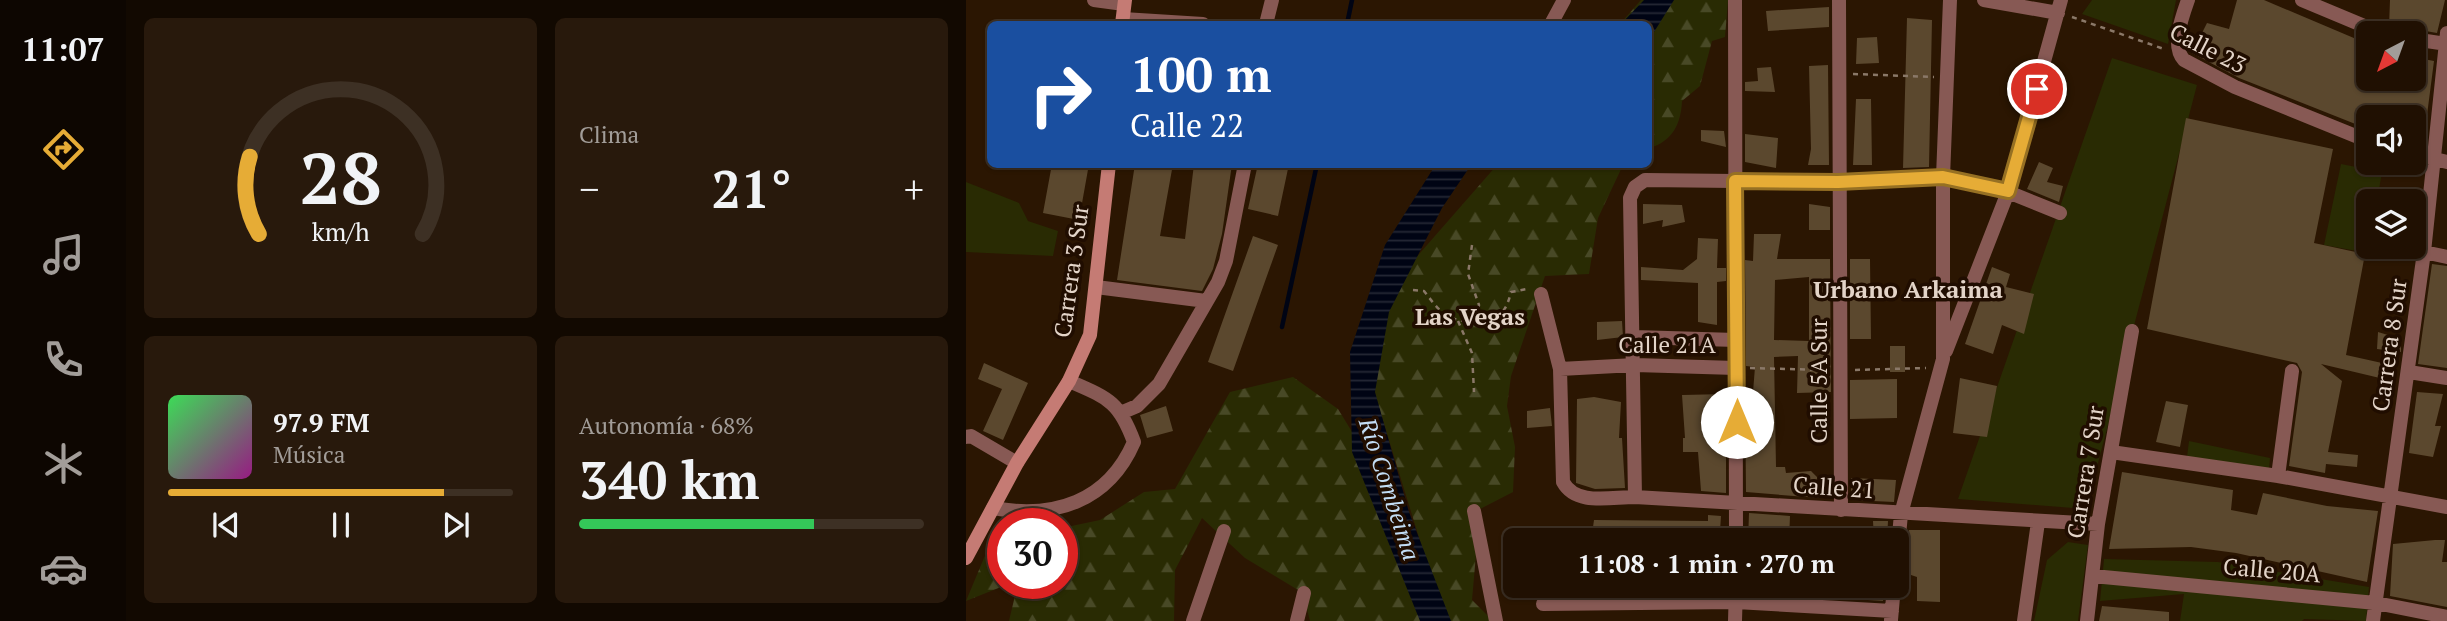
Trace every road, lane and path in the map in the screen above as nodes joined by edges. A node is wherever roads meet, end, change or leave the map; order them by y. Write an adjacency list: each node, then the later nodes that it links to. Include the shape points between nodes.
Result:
1 (1094, 0): 10 (street)
2 (1272, 0): 13 (street)
3 (1564, 0): 14 (street)
4 (1735, 0): 26 (street)
5 (1839, 0): 19 (street, Calle 5A Sur)
6 (1950, 0): 20 (street)
7 (1984, 0): 11 (street)
8 (2188, 0): 18 (street)
9 (2302, 0): 15 (street)
10 (1124, 2): 12 (street)
11 (2060, 6): 18 (path, Calle 23); 28 (street)
12 (1123, 21)
13 (1267, 21)
14 (1553, 21)
15 (2356, 23)
16 (2426, 39): 17 (street)
17 (2446, 40): 22 (street, Carrera 8 Sur)
18 (2179, 54): 21 (street, Calle 23, via 2235,87)
19 (1839, 73): 20 (path); 27 (street, Calle 5A Sur)
20 (1945, 77): 25 (street)
21 (2356, 136)
22 (2441, 161): 30 (street, Carrera 8 Sur)
23 (1109, 168): 35 (street, Carrera 3 Sur)
24 (1244, 168): 38 (street, via 1226,261)
25 (1943, 177): 27 (street); 28 (street); 44 (street)
26 (1735, 181): 27 (street); 42 (street, via 1645,180 1635,187 1630,198); 43 (street)
27 (1838, 182): 48 (street, Calle 5A Sur)
28 (2008, 191): 29 (street); 44 (street)
29 (2060, 213)
30 (2426, 241)
31 (1472, 245): 40 (path, via 1468,274 1479,305)
32 (2426, 252): 33 (street)
33 (2447, 257)
34 (2423, 259): 50 (street, Carrera 8 Sur)
35 (1096, 287): 38 (street); 52 (street, Carrera 3 Sur, via 1090,335)
36 (1413, 290): 39 (path, via 1424,291 1433,306)
37 (1535, 292): 40 (path, via 1511,292 1500,317); 47 (street)
38 (1206, 301): 54 (street, via 1159,384 1137,406)
39 (1458, 321): 40 (path); 53 (path, via 1472,352)
40 (1476, 323)
41 (2132, 331): 56 (street, Carrera 7 Sur)
42 (1634, 337): 43 (street); 45 (street)
43 (1736, 340): 46 (street)
44 (1942, 363): 48 (path, Calle 21A); 67 (street)
45 (1635, 365): 46 (street, Calle 21A); 47 (street, Calle 21A); 60 (street)
46 (1736, 368): 48 (path, Calle 21A); 61 (street)
47 (1560, 369): 60 (street, Calle 21, via 1563,482 1581,498)
48 (1841, 370): 65 (street, Calle 5A Sur)
49 (2292, 371): 58 (street)
50 (2409, 372): 51 (street); 59 (street, Carrera 8 Sur)
51 (2447, 378)
52 (1069, 381): 54 (street, via 1101,395); 57 (street, Carrera 3 Sur)
53 (1474, 392)
54 (1123, 412): 64 (street, via 1134,442 1125,462 1108,481 1077,502)
55 (966, 437): 57 (street)
56 (2111, 452): 58 (street); 70 (street, Carrera 7 Sur)
57 (1017, 463): 63 (street, Carrera 3 Sur)
58 (2278, 476): 59 (street)
59 (2389, 495): 62 (street); 80 (street, Carrera 8 Sur)
60 (1635, 497): 61 (street, Calle 21)
61 (1737, 503): 65 (street, Calle 21); 71 (street)
62 (2447, 507)
63 (993, 508)
64 (1058, 508)
65 (1841, 510): 67 (street, Calle 21)
66 (1474, 511): 86 (street)
67 (1901, 514): 69 (street, Calle 21); 72 (street)
68 (987, 519): 74 (street, Carrera 3 Sur)
69 (2038, 522): 70 (street, Calle 21); 88 (street)
70 (2098, 524): 75 (street, Carrera 7 Sur)
71 (1736, 528)
72 (1900, 528)
73 (1224, 531): 84 (street)
74 (966, 558)
75 (2093, 576): 80 (street, Calle 20A); 89 (street, Carrera 7 Sur)
76 (1304, 593): 85 (street)
77 (1736, 598): 79 (street)
78 (1893, 598): 82 (street)
79 (1736, 603): 81 (street); 82 (street); 87 (street)
80 (2376, 603): 83 (street, Calle 20A); 90 (street, Carrera 8 Sur)
81 (1543, 604)
82 (1892, 616)
83 (2447, 617)
84 (1193, 621)
85 (1297, 621)
86 (1496, 621)
87 (1735, 621)
88 (2024, 621)
89 (2087, 621)
90 (2373, 621)

